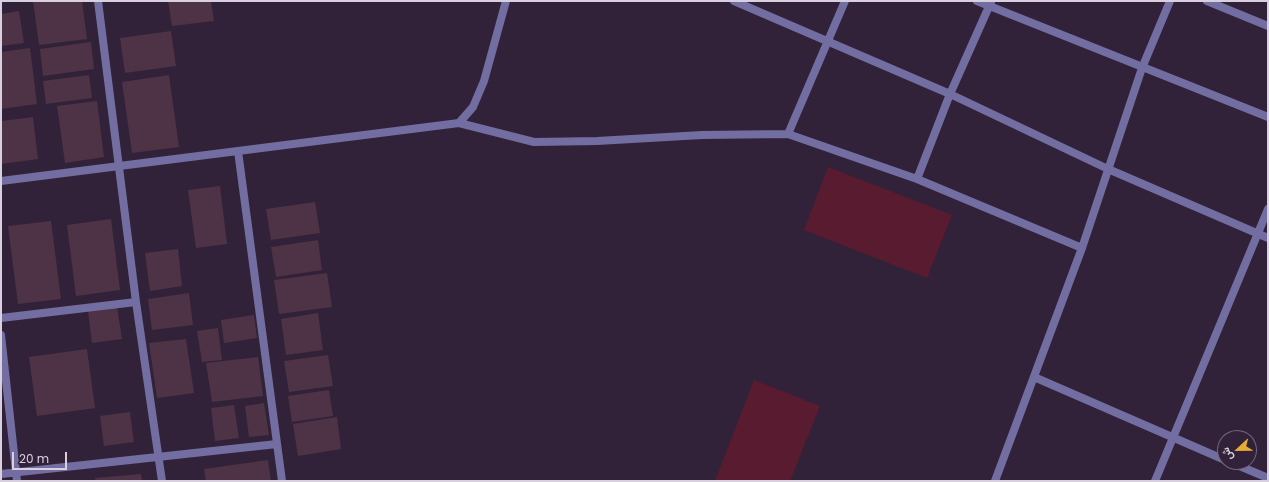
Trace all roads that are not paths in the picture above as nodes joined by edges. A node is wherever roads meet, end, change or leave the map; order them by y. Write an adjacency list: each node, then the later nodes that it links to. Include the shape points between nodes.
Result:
1 (98, 1): 17 (street)
2 (506, 1): 14 (street, via 484,81 474,107)
3 (734, 1): 10 (street)
4 (845, 1): 10 (street)
5 (978, 1): 8 (street)
6 (1170, 1): 11 (street)
7 (1207, 1): 9 (street)
8 (990, 3): 11 (street); 12 (street)
9 (1268, 26)
10 (828, 40): 12 (street); 15 (street)
11 (1142, 68): 13 (street); 18 (street)
12 (950, 94): 18 (street); 19 (street)
13 (1268, 117)
14 (459, 123): 15 (street, via 534,142); 16 (street)
15 (788, 134): 19 (street)
16 (238, 151): 17 (street); 30 (street)
17 (119, 166): 20 (street); 25 (street)
18 (1108, 169): 22 (street); 24 (street)
19 (917, 179): 24 (street)
20 (1, 180)
21 (1268, 209): 22 (street)
22 (1258, 233): 23 (street); 29 (street)
23 (1268, 238)
24 (1082, 248): 28 (street)
25 (136, 302): 26 (street); 31 (street)
26 (1, 318)
27 (1, 335): 35 (street)
28 (1034, 377): 29 (street); 39 (street)
29 (1173, 438): 32 (street); 40 (street)
30 (277, 444): 31 (street); 38 (street)
31 (159, 456): 35 (street); 37 (street)
32 (1217, 457)
33 (1249, 470): 36 (street)
34 (1, 474): 35 (street)
35 (16, 477)
36 (1268, 478)
37 (162, 481)
38 (282, 481)
39 (995, 481)
40 (1154, 481)

